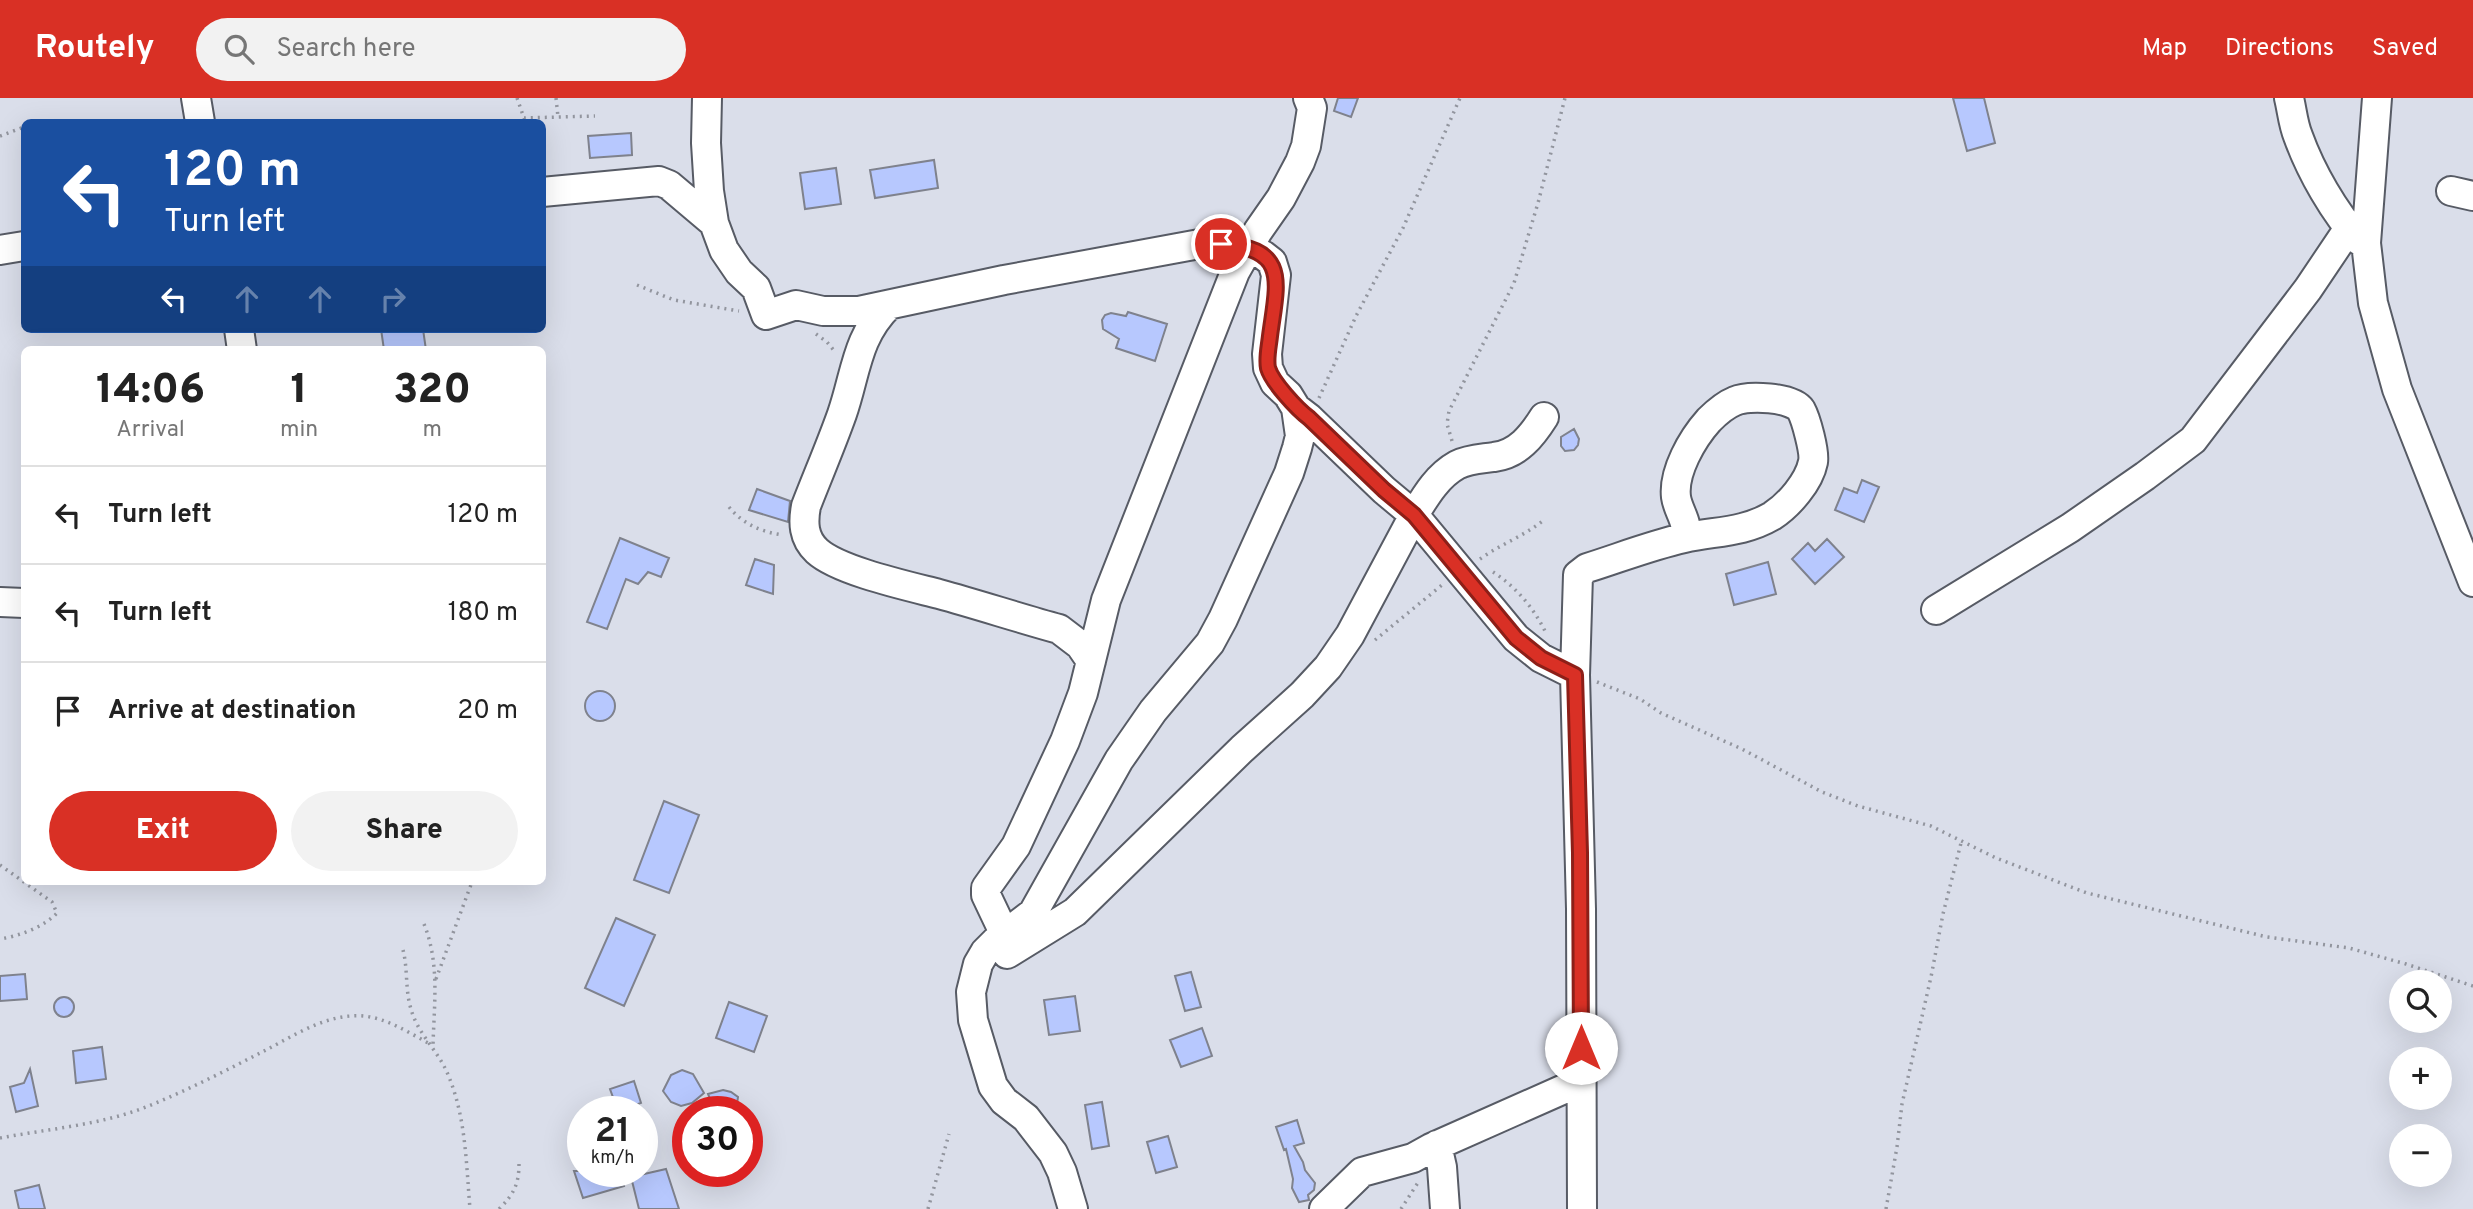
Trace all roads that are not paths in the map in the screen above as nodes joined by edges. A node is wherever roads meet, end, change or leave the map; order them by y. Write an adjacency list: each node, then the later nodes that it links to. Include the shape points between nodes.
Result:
1 (196, 98): 6 (street)
2 (706, 98): 8 (street, via 706,155)
3 (1308, 98): 12 (street, via 1312,108 1306,146 1279,201 1258,231)
4 (2289, 98): 9 (street, via 2297,135 2314,172)
5 (2377, 98): 9 (street)
6 (200, 119)
7 (546, 192): 8 (street, via 659,181)
8 (714, 223): 13 (street, via 724,250 757,288 766,315 796,305 841,312)
9 (2358, 238): 18 (street, via 2397,389); 21 (street, via 2308,289 2193,440 2070,528)
10 (21, 246): 11 (street)
11 (0, 250)
12 (1260, 254): 13 (street, via 1236,245 1205,243); 14 (street, via 1276,275 1268,368 1275,383); 22 (street, via 1235,272 1113,583)
13 (889, 305): 22 (street, via 868,330 806,506 806,533 816,550 840,564 1059,629 1080,645)
14 (1303, 414): 16 (street); 24 (street, via 1289,472 1210,643 1119,760 1033,913)
15 (1544, 417): 16 (street, via 1516,450 1458,464 1446,472)
16 (1414, 515): 23 (street, via 1516,638 1541,658); 24 (street, via 1350,635 1302,695 1075,912)
17 (1684, 538): 17 (street, via 1739,531 1787,504 1813,463 1800,410 1781,400 1749,398 1724,407 1709,421 1680,471 1676,496 1685,521); 23 (street, via 1587,568 1578,575)
18 (2473, 582)
19 (0, 602): 20 (street)
20 (21, 603)
21 (1936, 610)
22 (1091, 661): 24 (street, via 1047,784 1016,846 986,888)
23 (1575, 675): 30 (street)
24 (1006, 944): 27 (street, via 985,952 978,964 971,992 973,1020 993,1086 1053,1153)
25 (1564, 1089): 26 (street)
26 (1437, 1145): 28 (street, via 1413,1158 1362,1172); 29 (street)
27 (1073, 1209)
28 (1324, 1209)
29 (1445, 1209)
30 (1582, 1209)

